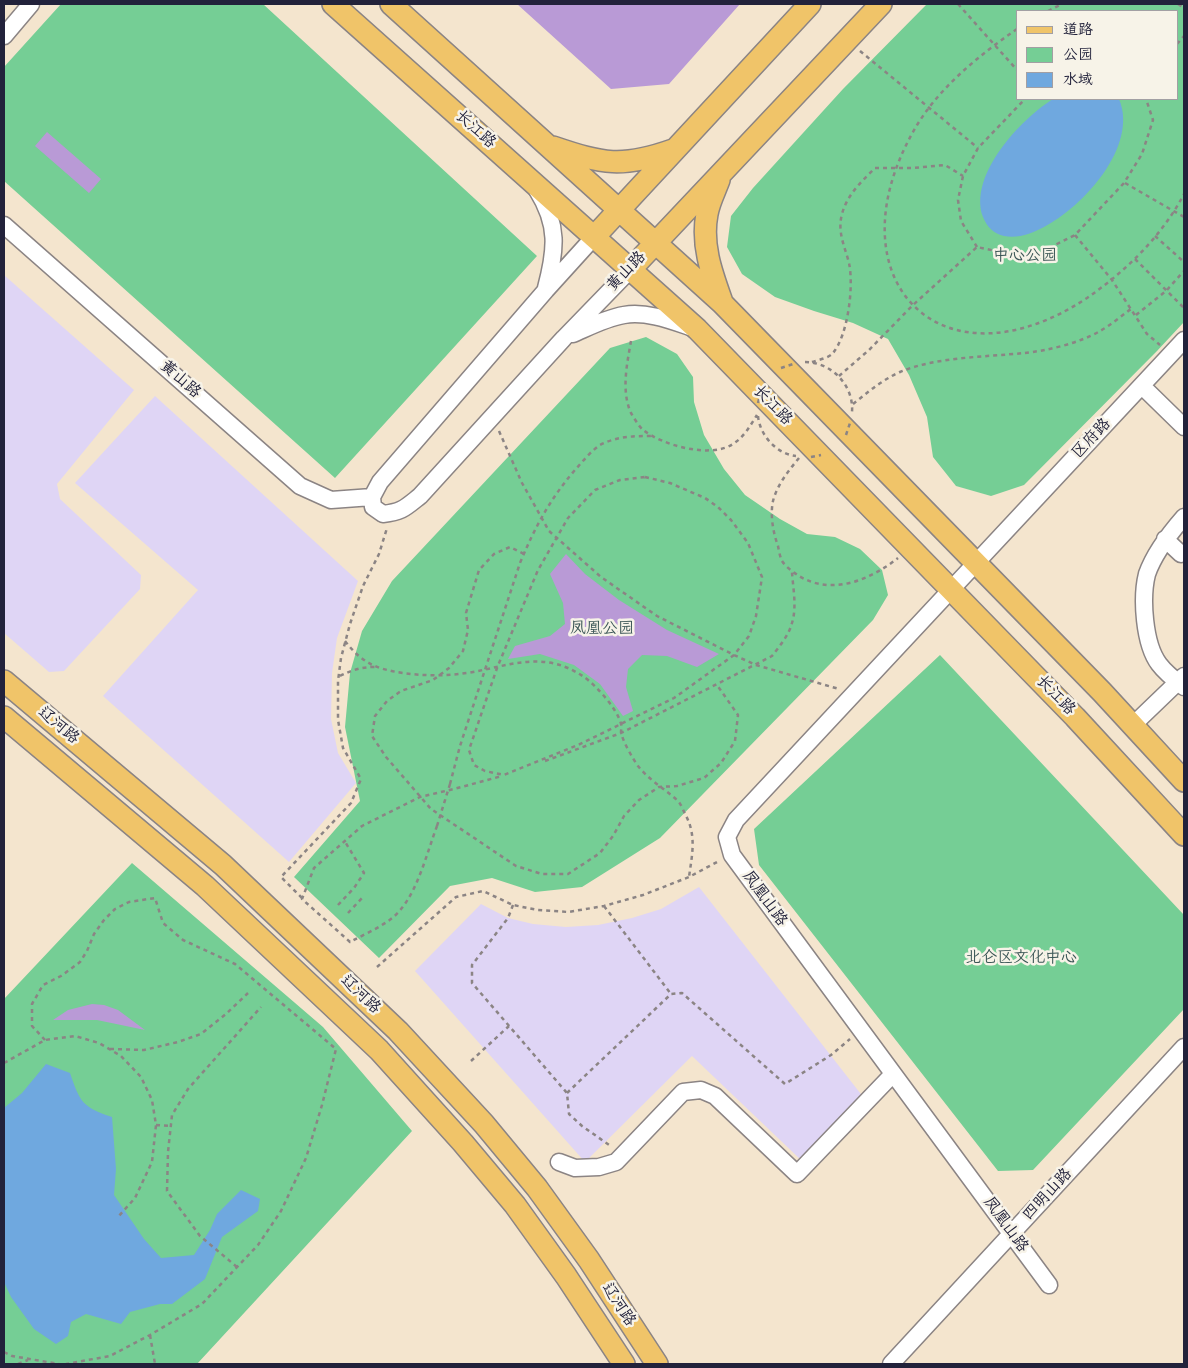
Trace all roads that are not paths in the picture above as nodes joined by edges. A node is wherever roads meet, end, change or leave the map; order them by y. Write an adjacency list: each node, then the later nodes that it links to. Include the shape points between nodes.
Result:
1 (32, 4): 6 (street)
2 (333, 4): 10 (main road, 长江路)
3 (390, 4): 7 (main road)
4 (810, 4): 8 (main road)
5 (881, 4): 9 (main road, 黄山路)
6 (4, 36)
7 (547, 145): 8 (main road, via 618,163); 11 (main road)
8 (676, 149): 11 (main road)
9 (723, 170): 14 (main road, 黄山路); 17 (main road, via 707,211 705,227 705,244)
10 (530, 179): 13 (main road, 长江路); 16 (street, via 548,212 554,237)
11 (619, 210): 13 (main road); 14 (main road)
12 (4, 225): 23 (street, 黄山路, via 300,486 331,500)
13 (594, 237): 15 (main road, 长江路); 16 (street)
14 (656, 243): 15 (main road, 黄山路); 17 (main road)
15 (630, 270): 18 (main road, 长江路); 19 (street, 黄山路)
16 (546, 290): 23 (street, via 380,482)
17 (722, 303): 28 (main road)
18 (697, 329): 19 (street, via 642,315 625,315); 29 (main road, 长江路)
19 (564, 338): 23 (street, 黄山路, via 404,510 383,514 373,507)
20 (1184, 340): 21 (street, 区府路)
21 (1142, 386): 22 (street); 25 (street, 区府路)
22 (1184, 427)
23 (372, 497)
24 (1184, 516): 26 (street)
25 (1000, 538): 28 (street, 凤凰山路)
26 (1165, 539): 27 (street); 31 (street, via 1148,574 1143,612 1158,663)
27 (1183, 554)
28 (976, 563): 29 (street, 凤凰山路); 33 (main road)
29 (951, 590): 35 (main road, 长江路); 37 (street, 凤凰山路, via 736,820 727,837 732,855)
30 (4, 680): 42 (main road, 辽河路, via 223,865 398,1031 484,1124 537,1188)
31 (1182, 682): 33 (street)
32 (4, 717): 41 (main road, 辽河路, via 205,886 378,1050 515,1205)
33 (1132, 725): 34 (main road)
34 (1184, 781)
35 (1184, 835)
36 (1184, 1047): 39 (street, 四明山路)
37 (893, 1074): 38 (street, via 797,1174 715,1096 701,1090 683,1092 616,1162 575,1168); 39 (street, 凤凰山路)
38 (559, 1162)
39 (1011, 1234): 40 (street, 凤凰山路); 43 (street, 四明山路)
40 (1049, 1286)
41 (624, 1364)
42 (657, 1364)
43 (891, 1364)

